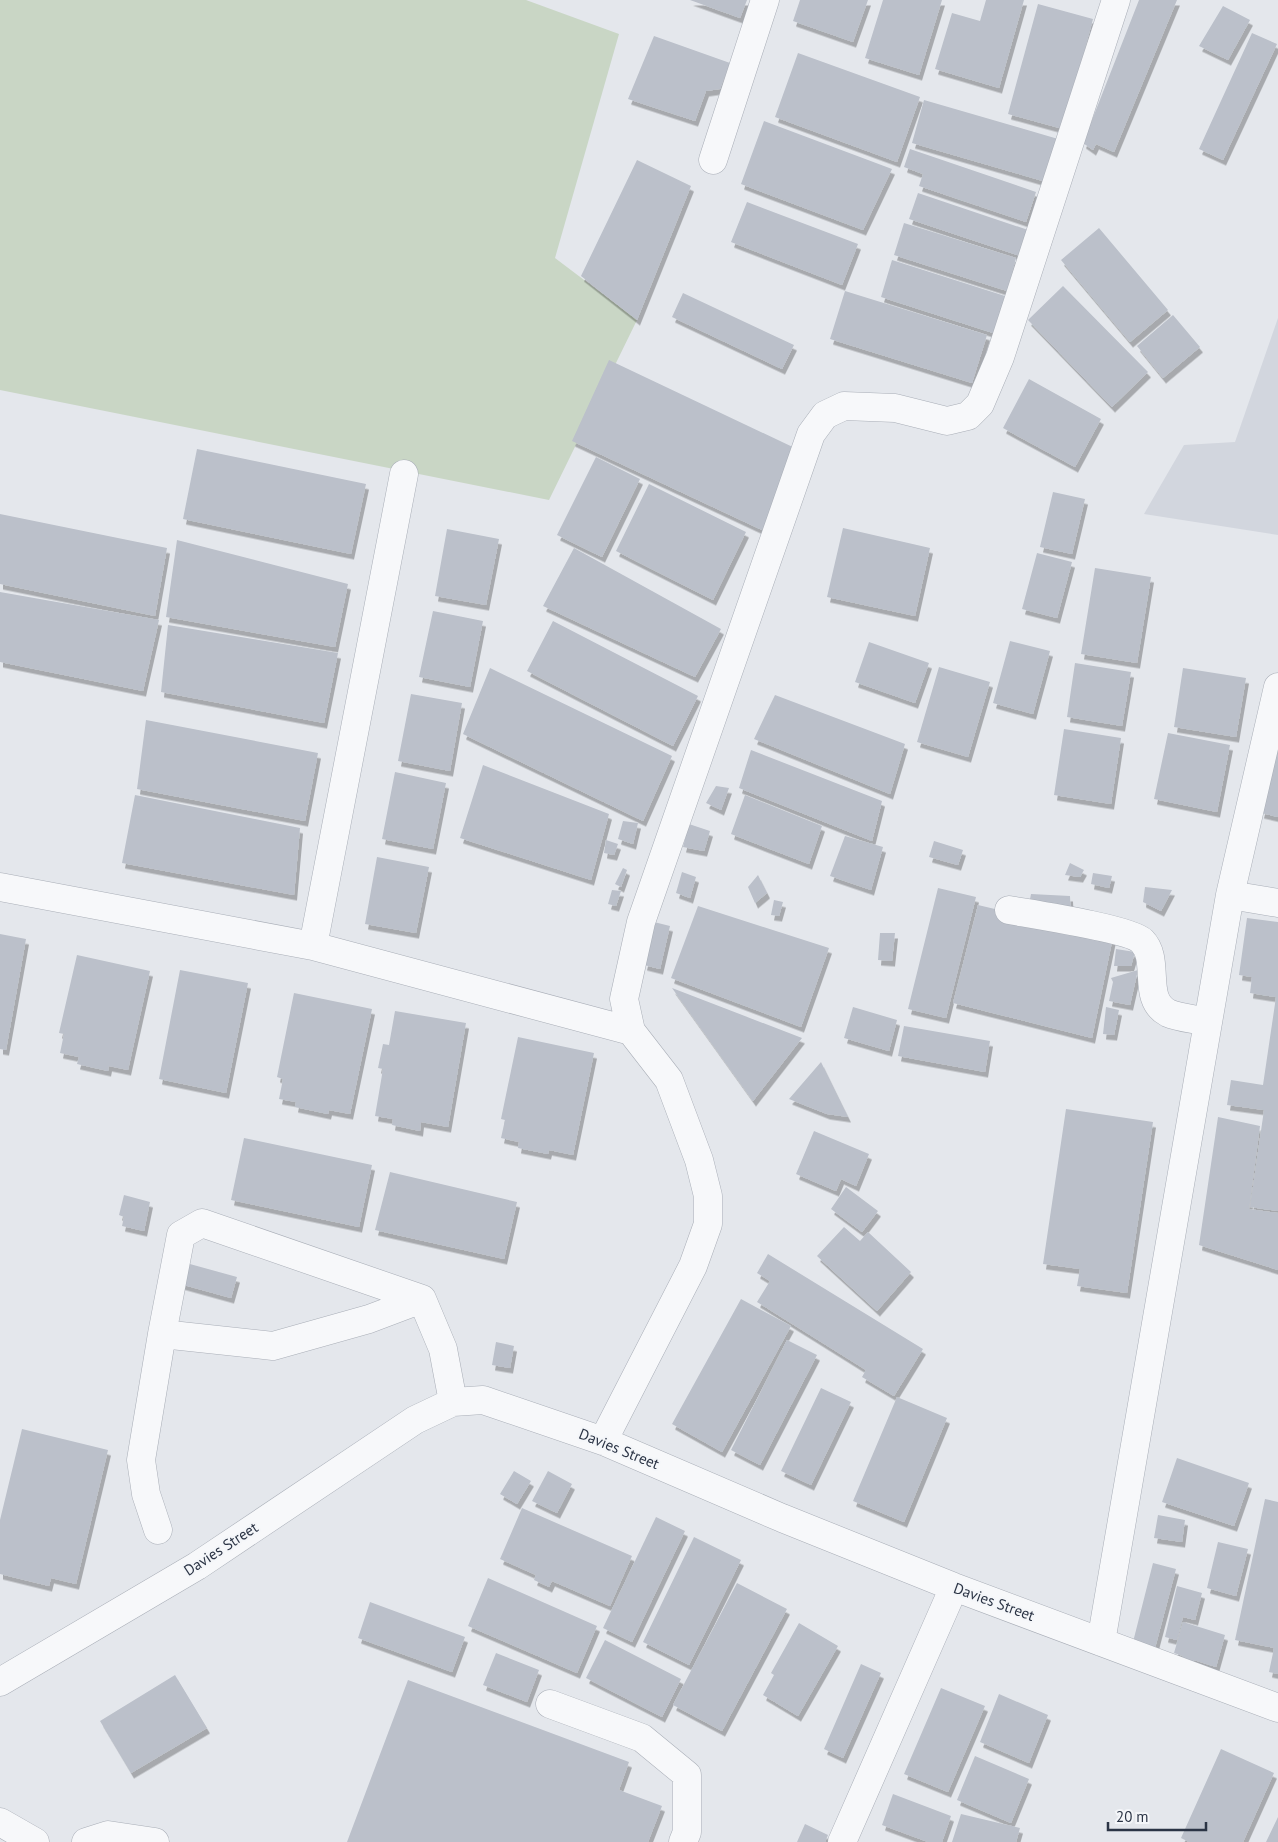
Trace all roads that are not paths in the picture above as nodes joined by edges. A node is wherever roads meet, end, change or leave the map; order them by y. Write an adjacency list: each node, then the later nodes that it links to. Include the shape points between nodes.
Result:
1 (765, 0): 3 (street)
2 (1116, 0): 12 (street, via 1000,357 980,404 968,416 948,421 894,408 844,406 825,415 811,434 641,922 624,999)
3 (712, 160)
4 (404, 474): 10 (street)
5 (1278, 687): 7 (street)
6 (0, 887): 10 (street)
7 (1230, 895): 8 (street); 11 (street)
8 (1278, 903)
9 (1009, 910): 11 (street, via 1115,930 1142,940 1151,955 1154,996 1160,1007 1168,1013)
10 (313, 946): 12 (street)
11 (1208, 1022): 19 (street)
12 (631, 1031): 16 (street, via 669,1080 699,1160 708,1196 708,1224 693,1266)
13 (422, 1299): 14 (street, via 368,1319 274,1346); 14 (street, via 202,1223 181,1235); 15 (street, via 443,1349)
14 (162, 1334): 17 (street, via 141,1460 146,1494)
15 (453, 1402): 16 (street, Davies Street, via 482,1400); 20 (street, Davies Street, via 415,1420 197,1566)
16 (603, 1441): 18 (street, Davies Street)
17 (158, 1530)
18 (954, 1587): 19 (street, Davies Street); 28 (street)
19 (1101, 1642): 22 (street, Davies Street)
20 (0, 1682)
21 (550, 1704): 27 (street, via 642,1738 687,1775 687,1832)
22 (1278, 1708)
23 (0, 1822): 24 (street)
24 (35, 1842)
25 (86, 1842): 26 (street, via 108,1835)
26 (155, 1842)
27 (683, 1842)
28 (842, 1842)

